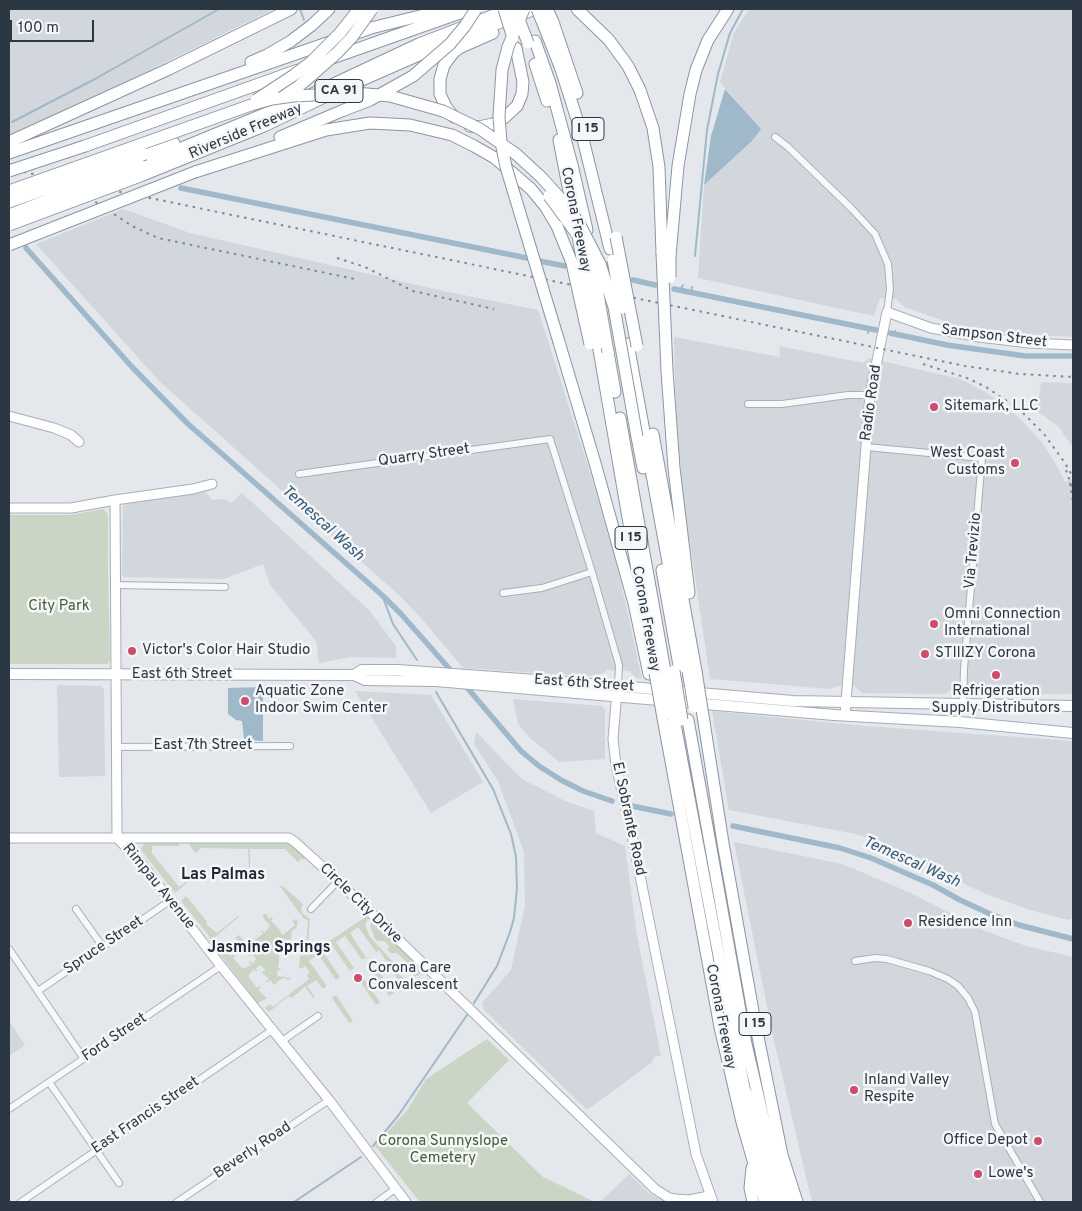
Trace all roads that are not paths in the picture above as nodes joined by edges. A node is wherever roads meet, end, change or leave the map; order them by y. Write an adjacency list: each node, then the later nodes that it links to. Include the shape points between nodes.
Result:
1 (292, 9): 20 (highway, via 169,70)
2 (329, 9): 18 (highway, via 291,41 267,56)
3 (359, 9): 22 (highway, bridge, via 310,63 294,75 256,100)
4 (372, 9): 22 (highway, bridge, via 337,53 299,86 270,105)
5 (448, 9): 18 (highway, via 371,28)
6 (471, 9): 23 (highway, CA 91, bridge)
7 (476, 9): 24 (highway, bridge, via 450,44 413,76 378,97)
8 (504, 9): 13 (highway, bridge, via 516,48 522,94 517,106 504,118 486,126 466,125 455,118 440,94 447,60 470,43)
9 (510, 9): 22 (highway, via 419,44 306,97)
10 (514, 9): 17 (highway, Corona Freeway / I 15, bridge)
11 (524, 9): 17 (highway); 51 (highway, bridge, via 502,70 501,142 634,603)
12 (536, 9): 16 (highway, bridge); 22 (highway, Riverside Freeway / CA 91, via 444,44 264,126)
13 (548, 9): 16 (highway, Corona Freeway / I 15, bridge)
14 (577, 9): 31 (highway, via 609,40 640,90 653,128 660,167)
15 (728, 9): 31 (highway, via 708,40 696,70)
16 (548, 24): 34 (highway, bridge, via 582,135); 34 (highway, Corona Freeway / I 15, bridge, via 587,128 616,237)
17 (531, 42): 29 (highway, Corona Freeway / I 15)
18 (127, 112): 21 (highway)
19 (775, 137): 32 (street, Radio Road, via 875,234 888,264)
20 (9, 142)
21 (9, 153)
22 (142, 160): 25 (highway, bridge); 26 (highway, bridge); 27 (highway, bridge); 28 (highway, Riverside Freeway / CA 91, bridge)
23 (9, 171)
24 (195, 172): 30 (highway, bridge); 33 (highway, bridge, via 326,130 370,124 410,125 452,136 495,158 531,189 545,206 557,226 574,271)
25 (9, 193): 51 (highway, bridge, via 251,105 294,96 356,93 390,96 443,111 480,129 516,154 541,177 579,223 600,264 614,306)
26 (9, 202)
27 (9, 214)
28 (9, 225)
29 (582, 230): 33 (highway, Corona Freeway / I 15, bridge); 51 (highway, bridge)
30 (9, 245)
31 (666, 254): 50 (highway, bridge, via 667,371 674,468 689,591)
32 (888, 312): 35 (street, Sampson Street, via 931,328 979,338); 36 (street, Radio Road)
33 (594, 344): 51 (highway, Corona Freeway / I 15)
34 (632, 345): 50 (highway, Corona Freeway / I 15); 51 (highway)
35 (1073, 345)
36 (870, 395): 37 (street, via 848,394 782,404); 41 (street, Radio Road)
37 (748, 404)
38 (9, 416): 40 (street, via 54,428)
39 (550, 439): 42 (street, Quarry Street); 46 (street, El Sobrante Road)
40 (79, 442)
41 (866, 447): 56 (street, Radio Road); 57 (street, Via Trevizio, via 982,458)
42 (299, 474)
43 (212, 484): 44 (street)
44 (115, 500): 45 (street, via 71,508); 47 (street, Rimpau Avenue)
45 (9, 508)
46 (592, 572): 49 (street, via 542,588); 55 (street, El Sobrante Road, via 619,665)
47 (115, 585): 48 (street); 53 (street, Rimpau Avenue)
48 (225, 587)
49 (503, 593)
50 (686, 612): 51 (highway, Corona Freeway / I 15)
51 (672, 672): 62 (highway, Corona Freeway / I 15, bridge); 62 (highway, bridge); 62 (highway, Corona Freeway / I 15, bridge, via 651,686 660,700)
52 (9, 674): 53 (main road, East 6th Street)
53 (116, 675): 54 (main road, East 6th Street); 64 (street, Rimpau Avenue)
54 (354, 675): 55 (main road, East 6th Street, via 365,680); 55 (main road, East 6th Street, via 362,670 432,672)
55 (617, 691): 56 (main road, East 6th Street); 61 (main road, East 6th Street); 91 (street, El Sobrante Road, via 613,739 616,765 696,1154)
56 (845, 702): 57 (main road, East 6th Street); 61 (street, Radio Road)
57 (963, 704): 58 (main road, East 6th Street)
58 (1020, 704): 59 (main road); 60 (main road, via 1042,710)
59 (1073, 706)
60 (1073, 711)
61 (844, 715): 63 (main road, East 6th Street)
62 (685, 720): 66 (highway, Corona Freeway / I 15); 66 (highway, Corona Freeway / I 15); 66 (highway)
63 (1073, 733)
64 (115, 746): 65 (street, East 7th Street); 68 (street, Rimpau Avenue)
65 (290, 746)
66 (699, 797): 69 (highway, Corona Freeway / I 15); 69 (highway, Corona Freeway / I 15); 69 (highway)
67 (9, 838): 68 (street, Circle City Drive)
68 (117, 838): 70 (street, Circle City Drive, via 288,838); 71 (street, Rimpau Avenue)
69 (706, 840): 84 (highway, via 758,1083); 84 (highway, via 744,1088); 88 (highway, Corona Freeway / I 15, via 720,1027); 100 (highway, Corona Freeway / I 15, via 782,1155)
70 (338, 882): 73 (street); 91 (street, Circle City Drive, via 655,1189 669,1198)
71 (171, 900): 74 (street, Spruce Street); 77 (street, Rimpau Avenue)
72 (76, 909): 74 (street)
73 (311, 909)
74 (103, 946): 78 (street, Spruce Street)
75 (9, 949): 78 (street)
76 (855, 961): 101 (street, via 887,959 929,971 948,979 968,998 975,1012 995,1124)
77 (221, 966): 80 (street, Rimpau Avenue); 82 (street, Ford Street)
78 (38, 991): 82 (street)
79 (318, 1016): 81 (street)
80 (272, 1030): 81 (street, Rimpau Avenue); 87 (street, East Francis Street)
81 (282, 1041): 85 (street, Rimpau Avenue)
82 (84, 1059): 83 (street, Ford Street)
83 (49, 1082): 86 (street, Ford Street); 87 (street)
84 (753, 1097): 98 (highway, via 758,1144); 99 (highway)
85 (329, 1100): 90 (street, Rimpau Avenue); 93 (street, Beverly Road)
86 (9, 1110)
87 (96, 1150): 89 (street); 92 (street, East Francis Street)
88 (753, 1161): 96 (highway, via 750,1188); 97 (highway, Corona Freeway / I 15)
89 (119, 1183)
90 (394, 1189): 94 (street); 95 (street, Rimpau Avenue)
91 (711, 1199)
92 (20, 1202)
93 (177, 1202)
94 (377, 1202)
95 (406, 1202)
96 (753, 1202)
97 (765, 1202)
98 (775, 1202)
99 (786, 1202)
100 (797, 1202)
101 (1040, 1202)

